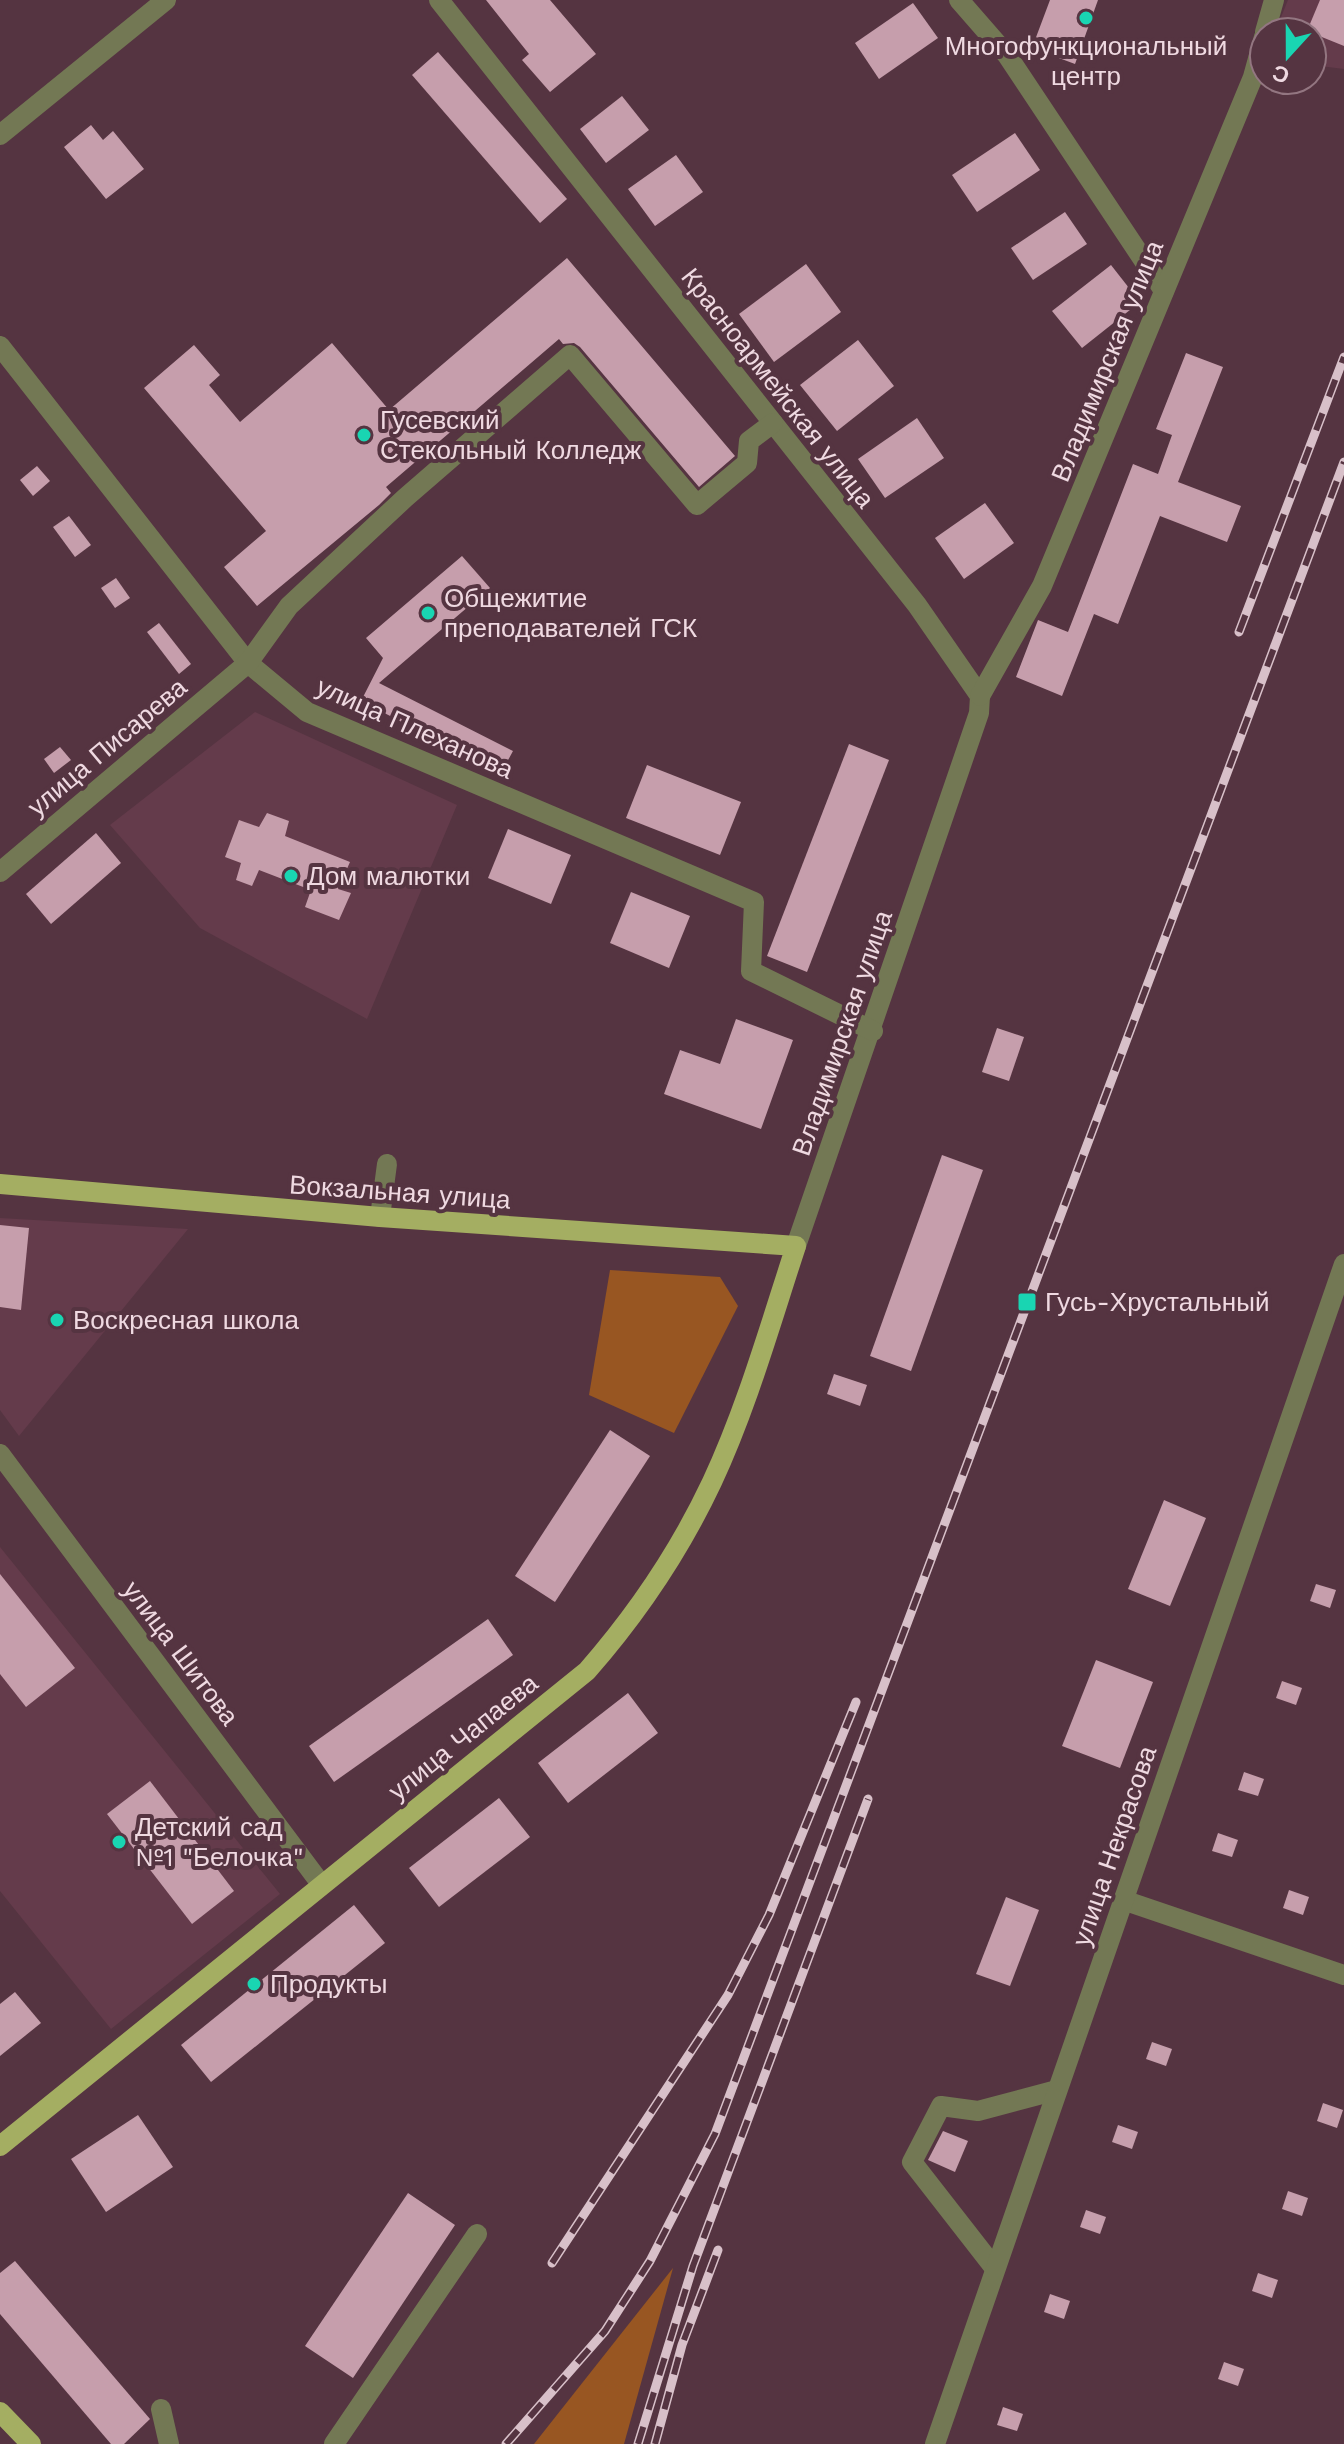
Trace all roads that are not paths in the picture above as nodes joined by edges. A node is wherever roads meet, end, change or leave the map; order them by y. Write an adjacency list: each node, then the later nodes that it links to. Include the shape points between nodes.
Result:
1 (166, 0): 5 (street)
2 (439, 0): 8 (street, Красноармейская улица)
3 (959, 0): 6 (street, via 1007,55)
4 (1248, 89): 6 (street, Владимирская улица)
5 (0, 135)
6 (1164, 291): 10 (street, Владимирская улица, via 1042,586)
7 (0, 346): 9 (street, улица Плеханова)
8 (773, 423): 9 (street, улица Писарева, via 749,441 747,463 697,505 570,355 289,606); 10 (street, Красноармейская улица, via 917,605)
9 (248, 663): 11 (street, улица Писарева); 12 (street, улица Плеханова, via 307,712 754,902 751,971)
10 (980, 696): 12 (street, Владимирская улица, via 979,713)
11 (0, 872)
12 (873, 1031): 16 (street, Владимирская улица)
13 (387, 1164): 15 (street)
14 (0, 1184): 15 (main road, Вокзальная улица)
15 (380, 1217): 16 (main road, Вокзальная улица)
16 (796, 1246): 19 (main road, улица Чапаева, via 711,1484 625,1627 587,1671)
17 (1344, 1264): 20 (street, улица Некрасова)
18 (0, 1454): 19 (street, улица Шитова)
19 (321, 1884): 23 (main road, улица Чапаева)
20 (1123, 1900): 21 (street); 22 (street, улица Некрасова)
21 (1344, 1975)
22 (1057, 2090): 25 (street, улица Некрасова); 25 (street, via 978,2111 941,2106 912,2162)
23 (0, 2146)
24 (477, 2234): 30 (street)
25 (993, 2266): 31 (street, улица Некрасова)
26 (161, 2409): 29 (street)
27 (0, 2412): 28 (main road)
28 (31, 2444)
29 (169, 2444)
30 (334, 2444)
31 (935, 2444)

